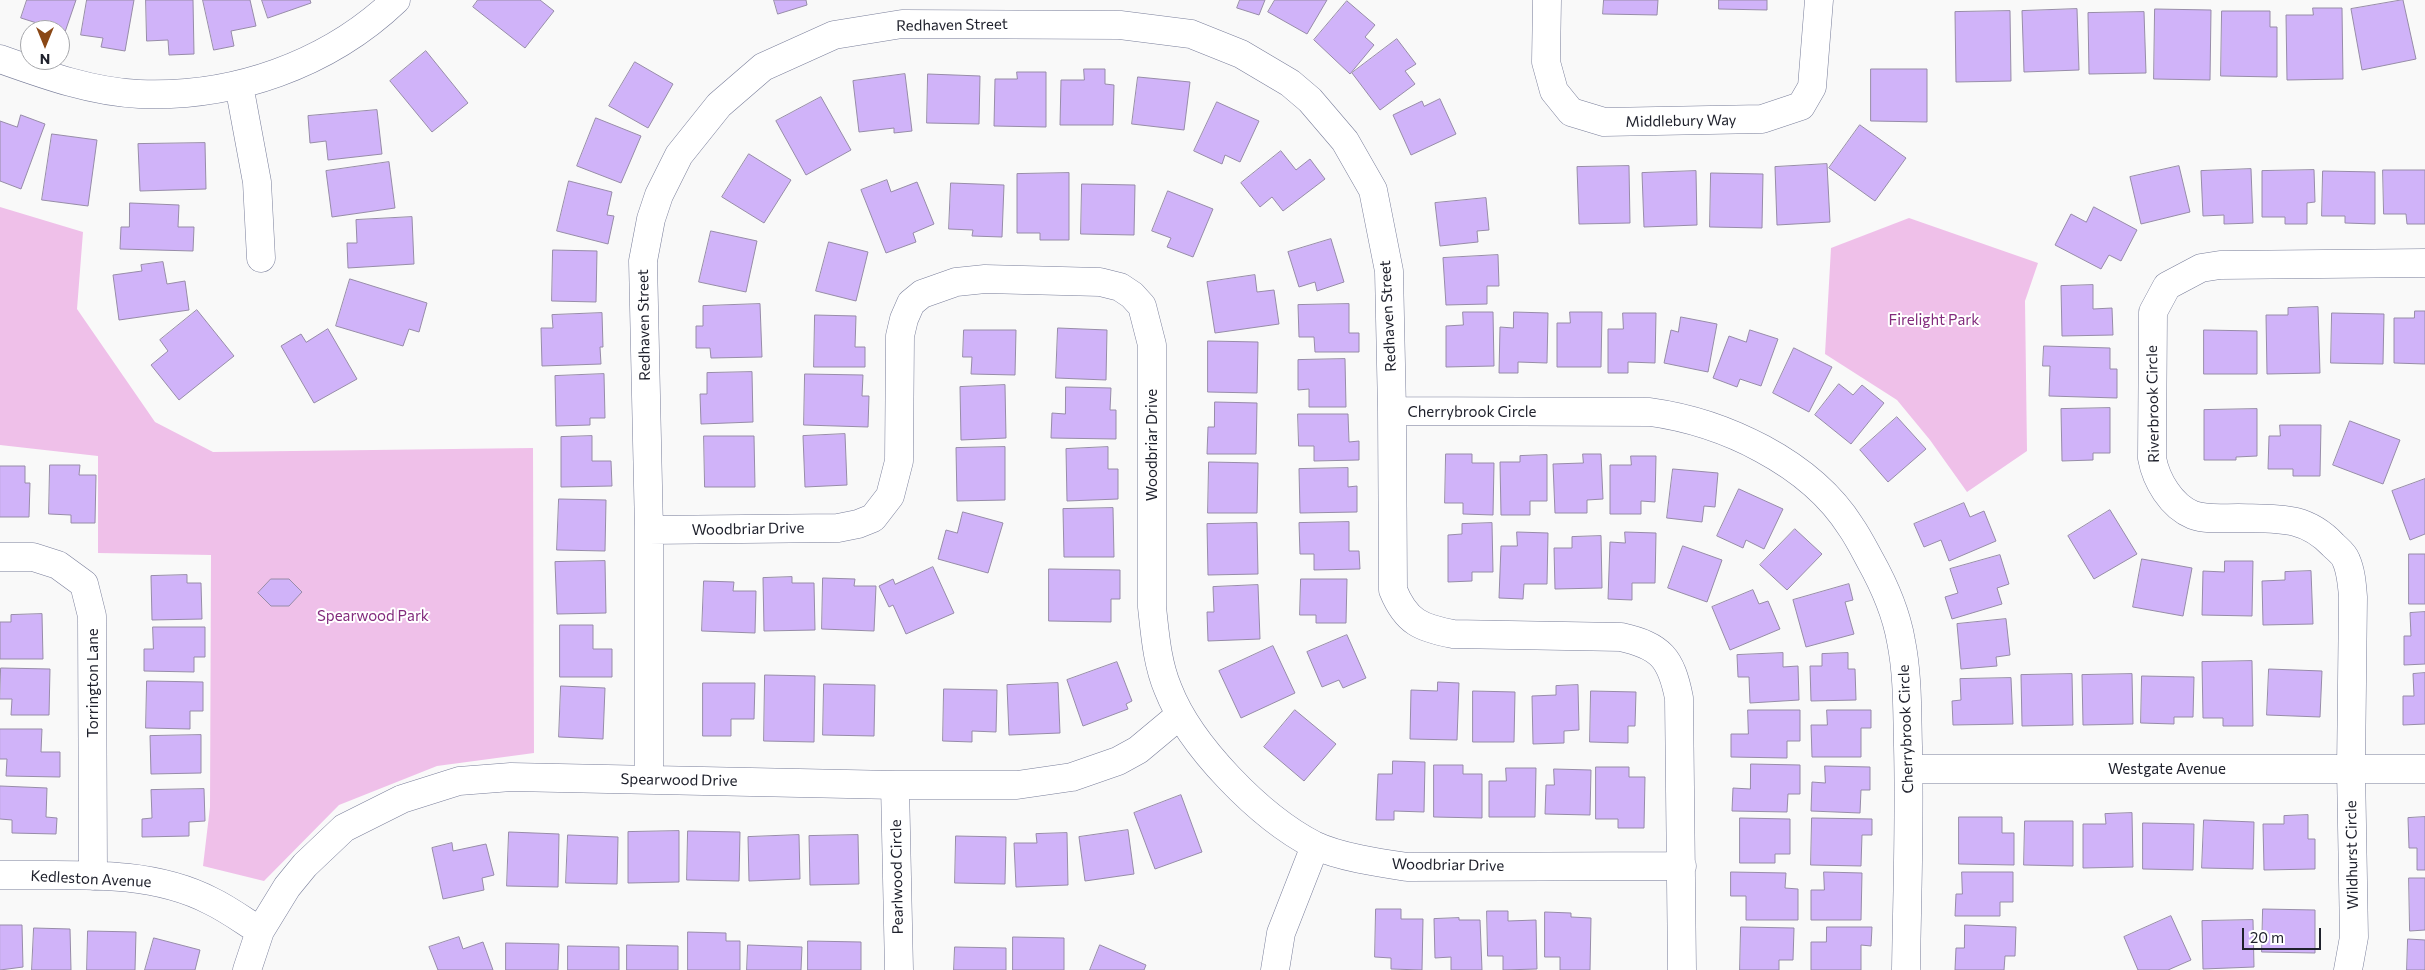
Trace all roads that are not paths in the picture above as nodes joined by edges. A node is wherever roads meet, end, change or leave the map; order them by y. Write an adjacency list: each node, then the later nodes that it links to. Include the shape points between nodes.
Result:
1 (396, 0): 5 (street, via 345,39 299,65)
2 (1547, 0): 3 (street, Middlebury Way, via 1546,62 1554,91 1571,112 1604,122 1762,119 1801,106 1812,87)
3 (1819, 0)
4 (0, 59): 5 (street, via 87,87 138,94 184,93)
5 (239, 85): 6 (street, via 257,182)
6 (261, 258)
7 (2425, 263): 13 (street, Riverbrook Circle, via 2220,265 2201,268 2167,286 2152,312 2152,458 2154,472 2174,503 2205,518 2282,519 2302,524 2320,532 2345,558 2351,576 2352,597)
8 (1392, 411): 9 (street, Redhaven Street, via 1389,272 1373,190 1345,141 1310,100 1290,83 1241,54 1191,34 1120,25 902,24 834,35 763,67 719,105 679,155 671,171 651,219 643,261); 12 (street, Cherrybrook Circle, via 1650,412 1678,416 1728,432 1777,456 1817,487 1851,525 1885,586 1901,639 1906,676); 18 (street, Cherrybrook Circle, via 1393,590 1400,608 1415,622 1453,634 1621,637 1654,648 1666,659 1674,675 1679,698)
9 (649, 530): 11 (street, Woodbriar Drive, via 838,528 873,518 890,496 899,461 900,336 911,303 922,294 956,282 985,279 1100,282 1120,287 1142,306 1152,345 1153,616 1155,641 1167,688); 15 (street, Redhaven Street)
10 (0, 557): 20 (street, Torrington Lane, via 33,557 58,565 84,584 88,591 92,616)
11 (1180, 715): 16 (street, Spearwood Drive, via 1138,750 1118,761 1072,777 1016,785); 17 (street, Woodbriar Drive, via 1218,766 1244,793 1273,818)
12 (1909, 769): 13 (street, Westgate Avenue); 26 (street, Cherrybrook Circle)
13 (2351, 769): 14 (street, Westgate Avenue); 27 (street, Wildhurst Circle, via 2354,937)
14 (2425, 769)
15 (649, 780): 16 (street, Spearwood Drive); 21 (street, Spearwood Drive, via 511,777 459,781 402,798 344,828 287,886)
16 (895, 785): 23 (street, Pearlwood Circle)
17 (1315, 846): 18 (street, Woodbriar Drive, via 1374,863 1407,867); 24 (street, via 1281,933)
18 (1682, 866): 25 (street, Cherrybrook Circle)
19 (0, 875): 20 (street, Kedleston Avenue)
20 (94, 876): 21 (street, Kedleston Avenue, via 156,881 210,900)
21 (260, 931): 22 (street, Spearwood Drive)
22 (247, 970)
23 (899, 970)
24 (1275, 970)
25 (1682, 970)
26 (1906, 970)
27 (2348, 970)

